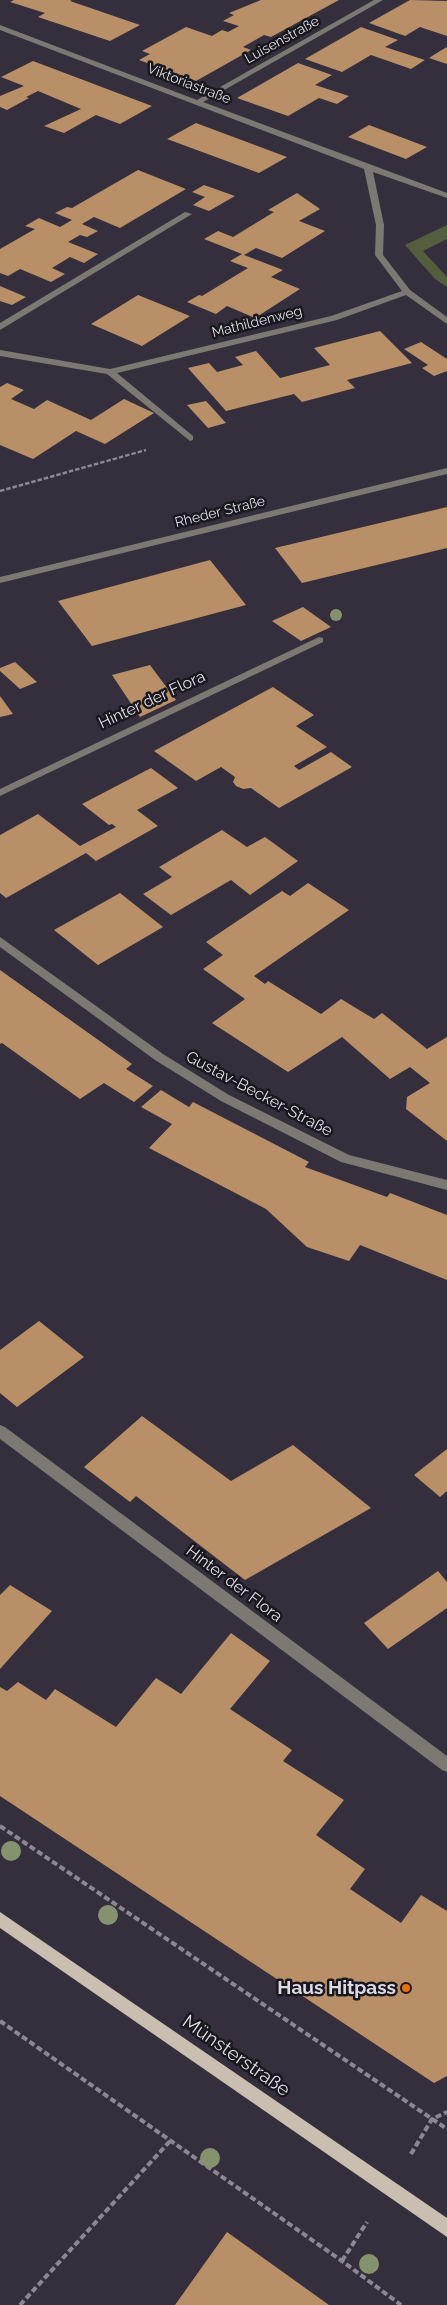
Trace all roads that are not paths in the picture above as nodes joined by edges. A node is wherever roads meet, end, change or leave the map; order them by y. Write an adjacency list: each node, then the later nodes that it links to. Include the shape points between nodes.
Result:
1 (379, 0): 3 (street, Luisenstraße)
2 (0, 27): 3 (street, Viktoriastraße)
3 (198, 102): 4 (street, Viktoriastraße)
4 (368, 168): 5 (street, Viktoriastraße); 7 (street, via 380,224 379,255)
5 (447, 196)
6 (188, 214): 9 (street)
7 (407, 292): 8 (street); 11 (street, Mathildenweg, via 334,318)
8 (447, 321)
9 (0, 327)
10 (0, 353): 11 (street, Mathildenweg)
11 (110, 372): 12 (street, Mathildenweg)
12 (190, 438)
13 (447, 471): 14 (street, Rheder Straße)
14 (0, 580)
15 (319, 640): 16 (street, Hinter der Flora)
16 (0, 793)
17 (0, 941): 18 (street, Gustav-Becker-Straße, via 159,1057 225,1098 345,1158)
18 (447, 1185)
19 (0, 1431): 20 (street, Hinter der Flora)
20 (447, 1765)
21 (0, 1919): 22 (main road, Münsterstraße)
22 (447, 2228)

